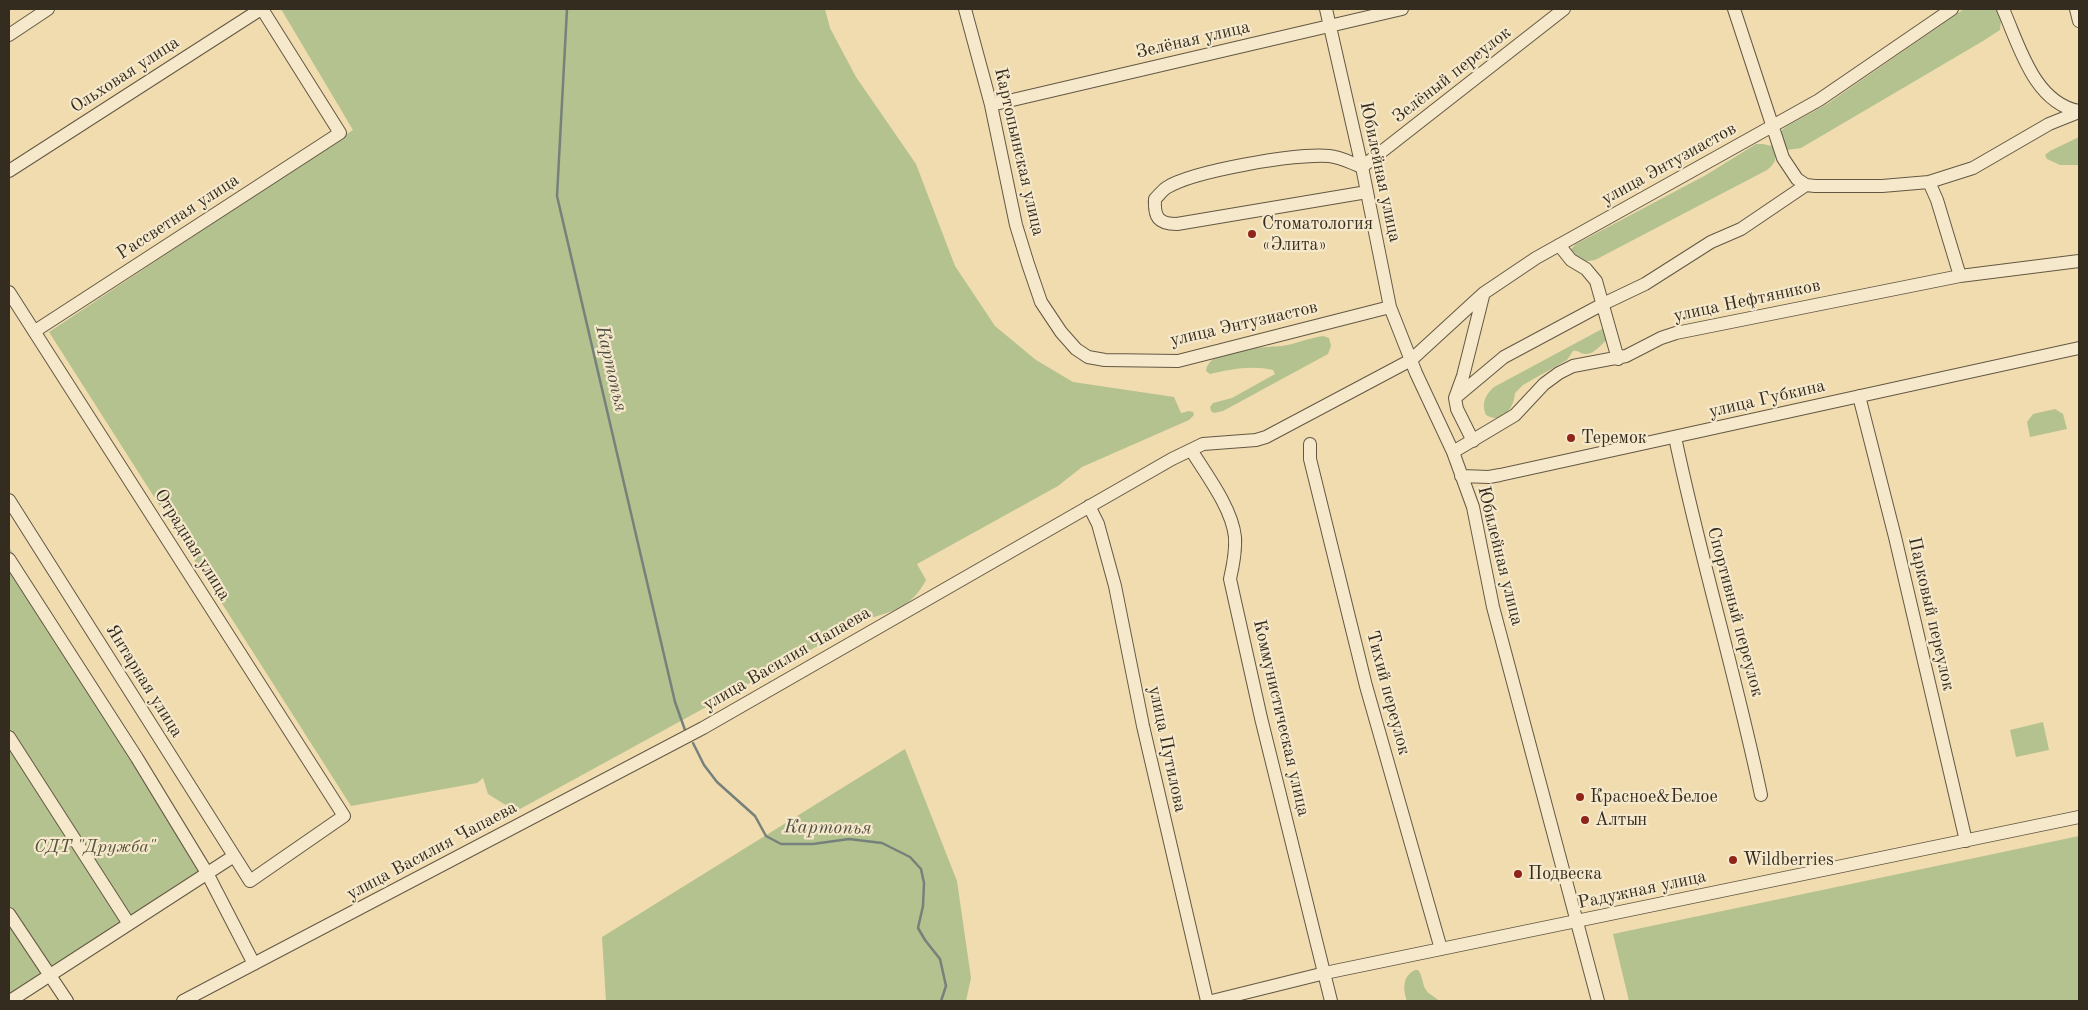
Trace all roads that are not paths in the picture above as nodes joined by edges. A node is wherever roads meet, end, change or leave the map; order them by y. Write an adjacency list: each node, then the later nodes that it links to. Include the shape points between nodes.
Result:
1 (48, 9): 13 (street)
2 (261, 9): 18 (street, Ольховая улица); 30 (street, Рассветная улица, via 340,133)
3 (965, 9): 14 (street, Картопьинская улица)
4 (1326, 9): 12 (street, Юбилейная улица)
5 (1402, 9): 12 (street, Зелёная улица)
6 (1564, 9): 17 (street, Зелёный переулок)
7 (1734, 9): 16 (street)
8 (1952, 9): 16 (street, улица Энтузиастов, via 1838,88)
9 (2004, 9): 15 (street, via 2039,84 2061,106)
10 (2076, 9): 11 (street)
11 (2079, 21)
12 (1330, 26): 14 (street, Зелёная улица); 17 (street, Юбилейная улица)
13 (9, 35)
14 (991, 105): 27 (street, Картопьинская улица, via 1016,225)
15 (2079, 111): 19 (street, via 2049,124 1973,168)
16 (1772, 127): 20 (street, via 1792,173); 22 (street, улица Энтузиастов)
17 (1362, 167): 21 (street, Юбилейная улица); 21 (street, via 1331,156 1243,166 1167,187 1155,199 1154,212 1167,224 1177,224)
18 (9, 171)
19 (1929, 182): 20 (street, via 1882,186); 24 (street)
20 (1806, 185): 28 (street, via 1741,229 1711,242 1645,284)
21 (1367, 192): 29 (street, Юбилейная улица)
22 (1559, 245): 26 (street, улица Энтузиастов); 28 (street, via 1571,260 1592,274)
23 (2079, 261): 24 (street, улица Нефтяников)
24 (1960, 276): 32 (street, улица Нефтяников, via 1676,333)
25 (9, 292): 30 (street, Отрадная улица)
26 (1484, 293): 33 (street, улица Энтузиастов); 35 (street)
27 (1041, 302): 29 (street, улица Энтузиастов, via 1076,349 1088,357 1105,360 1178,361)
28 (1603, 304): 32 (street); 35 (street, via 1504,357)
29 (1390, 307): 33 (street, Юбилейная улица)
30 (35, 331): 51 (street, Отрадная улица, via 344,816)
31 (2079, 348): 34 (street, улица Губкина)
32 (1618, 359): 37 (street, улица Нефтяников, via 1573,366 1559,373 1544,384 1516,415)
33 (1411, 360): 39 (street, улица Василия Чапаева, via 1266,436 1256,440 1203,444); 40 (street, Юбилейная улица)
34 (1860, 396): 36 (street, улица Губкина); 48 (street, Парковый переулок)
35 (1455, 398): 37 (street)
36 (1675, 437): 41 (street, улица Губкина, via 1489,477); 46 (street, Спортивный переулок)
37 (1472, 441): 40 (street, улица Нефтяников)
38 (1310, 444): 55 (street, Тихий переулок, via 1310,459 1366,686)
39 (1192, 450): 43 (street, улица Василия Чапаева); 57 (street, Коммунистическая улица, via 1229,515 1234,536 1230,580)
40 (1453, 452): 41 (street, Юбилейная улица)
41 (1461, 476): 53 (street, Юбилейная улица, via 1473,507 1493,606)
42 (9, 500): 49 (street, Янтарная улица)
43 (1089, 506): 56 (street, улица Василия Чапаева, via 702,728); 62 (street, улица Путилова, via 1098,524 1115,586 1143,726)
44 (9, 559): 50 (street, via 132,749)
45 (9, 737): 54 (street)
46 (1761, 795)
47 (2079, 817): 48 (street, Радужная улица)
48 (1966, 841): 53 (street, Радужная улица)
49 (234, 856): 50 (street); 51 (street, Янтарная улица)
50 (207, 873): 54 (street); 56 (street)
51 (250, 881)
52 (9, 914): 58 (street)
53 (1577, 921): 55 (street, Радужная улица); 65 (street, Юбилейная улица)
54 (129, 924): 58 (street)
55 (1441, 949): 57 (street, Радужная улица)
56 (254, 964): 61 (street, улица Василия Чапаева)
57 (1325, 973): 63 (street, Радужная улица); 64 (street, Коммунистическая улица)
58 (49, 976): 59 (street); 60 (street)
59 (10, 1001)
60 (67, 1001)
61 (183, 1001)
62 (1207, 1001)
63 (1212, 1001)
64 (1331, 1001)
65 (1598, 1001)

